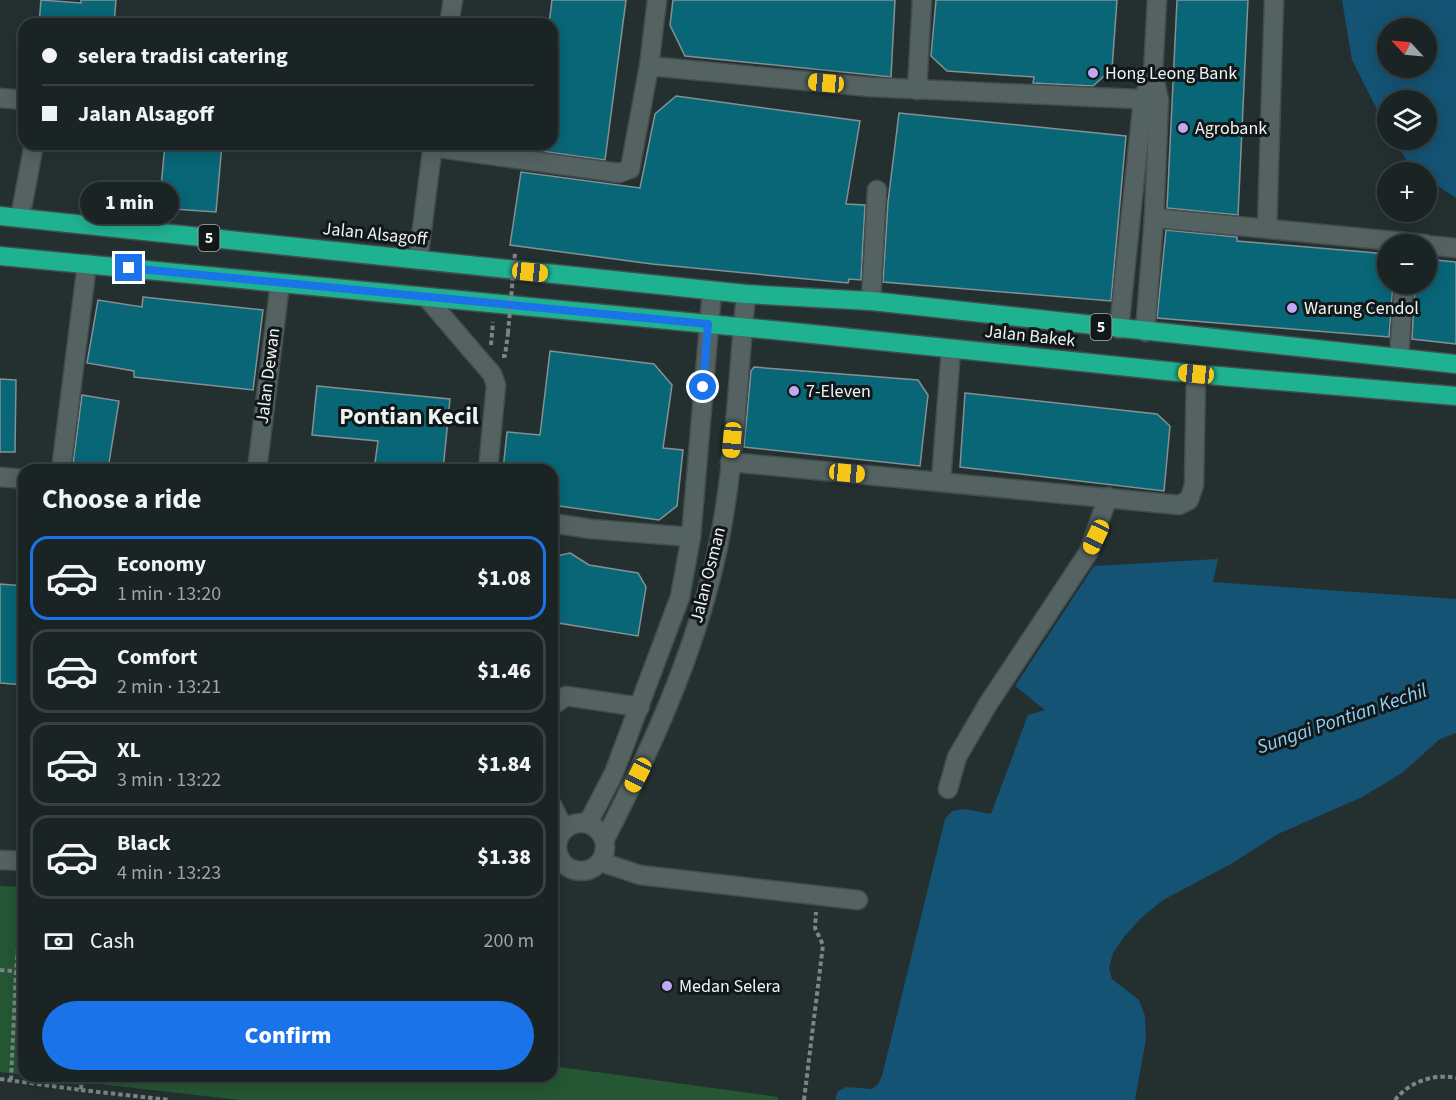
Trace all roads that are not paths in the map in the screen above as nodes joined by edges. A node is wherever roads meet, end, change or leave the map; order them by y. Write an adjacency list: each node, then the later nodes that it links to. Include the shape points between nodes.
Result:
1 (453, 0): 6 (street)
2 (657, 0): 7 (street)
3 (922, 0): 8 (street)
4 (1157, 0): 11 (street)
5 (1274, 0): 19 (street)
6 (450, 18)
7 (649, 66): 8 (street); 14 (street, via 630,169 626,171)
8 (917, 90): 11 (street)
9 (0, 98): 10 (street)
10 (18, 100)
11 (1151, 100): 18 (street); 34 (street)
12 (33, 150): 17 (street)
13 (432, 150): 24 (street)
14 (466, 150)
15 (877, 190): 31 (street)
16 (0, 216): 17 (highway, Jalan Alsagoff / 5)
17 (20, 218): 24 (highway, Jalan Alsagoff / 5)
18 (1154, 218): 19 (street); 35 (street)
19 (1267, 229): 20 (street)
20 (1377, 240)
21 (1437, 246): 22 (street)
22 (1456, 248)
23 (0, 256): 25 (highway, 5)
24 (418, 260): 27 (highway, Jalan Alsagoff / 5)
25 (87, 264): 26 (highway, 5); 42 (street)
26 (280, 283): 30 (highway, 5); 43 (street, Jalan Dewan)
27 (712, 291): 28 (highway, Jalan Alsagoff / 5); 32 (street, Jalan Osman)
28 (746, 294): 31 (highway, Jalan Bakek / 5); 33 (street, Jalan Osman)
29 (1403, 294): 37 (street)
30 (426, 297): 32 (highway, 5); 44 (street, via 492,374 496,385)
31 (871, 301): 34 (highway, Jalan Bakek / 5)
32 (708, 324): 33 (highway, 5); 50 (street, Jalan Osman)
33 (743, 328): 36 (highway, Jalan Bakek / 5); 41 (street, Jalan Osman)
34 (1119, 329): 35 (highway, Jalan Bakek / 5)
35 (1144, 332): 37 (highway, Jalan Bakek / 5)
36 (951, 349): 39 (highway, Jalan Bakek / 5); 47 (street)
37 (1399, 357): 38 (highway, Jalan Bakek / 5)
38 (1456, 364)
39 (1196, 374): 40 (highway, Jalan Bakek / 5); 48 (street, via 1194,485 1189,500 1179,506)
40 (1456, 396)
41 (730, 462): 47 (street); 57 (street, Jalan Osman, via 716,556 698,621 662,724)
42 (62, 464)
43 (258, 464)
44 (489, 464)
45 (0, 477): 46 (street)
46 (18, 478)
47 (941, 482): 48 (street)
48 (1108, 497): 53 (street, via 1088,553 988,704 957,757)
49 (558, 524): 50 (street)
50 (691, 537): 52 (street, Jalan Osman, via 680,597)
51 (558, 702): 52 (street, via 566,696)
52 (640, 707): 55 (street, Jalan Osman, via 614,773)
53 (948, 789)
54 (558, 817): 56 (street)
55 (588, 823): 56 (street, via 571,824); 57 (street)
56 (564, 829): 58 (street)
57 (605, 839): 62 (street)
58 (558, 843)
59 (558, 857): 62 (street, via 566,866 580,871)
60 (0, 860): 61 (street)
61 (18, 861)
62 (601, 862): 63 (street, via 640,874)
63 (858, 900)

